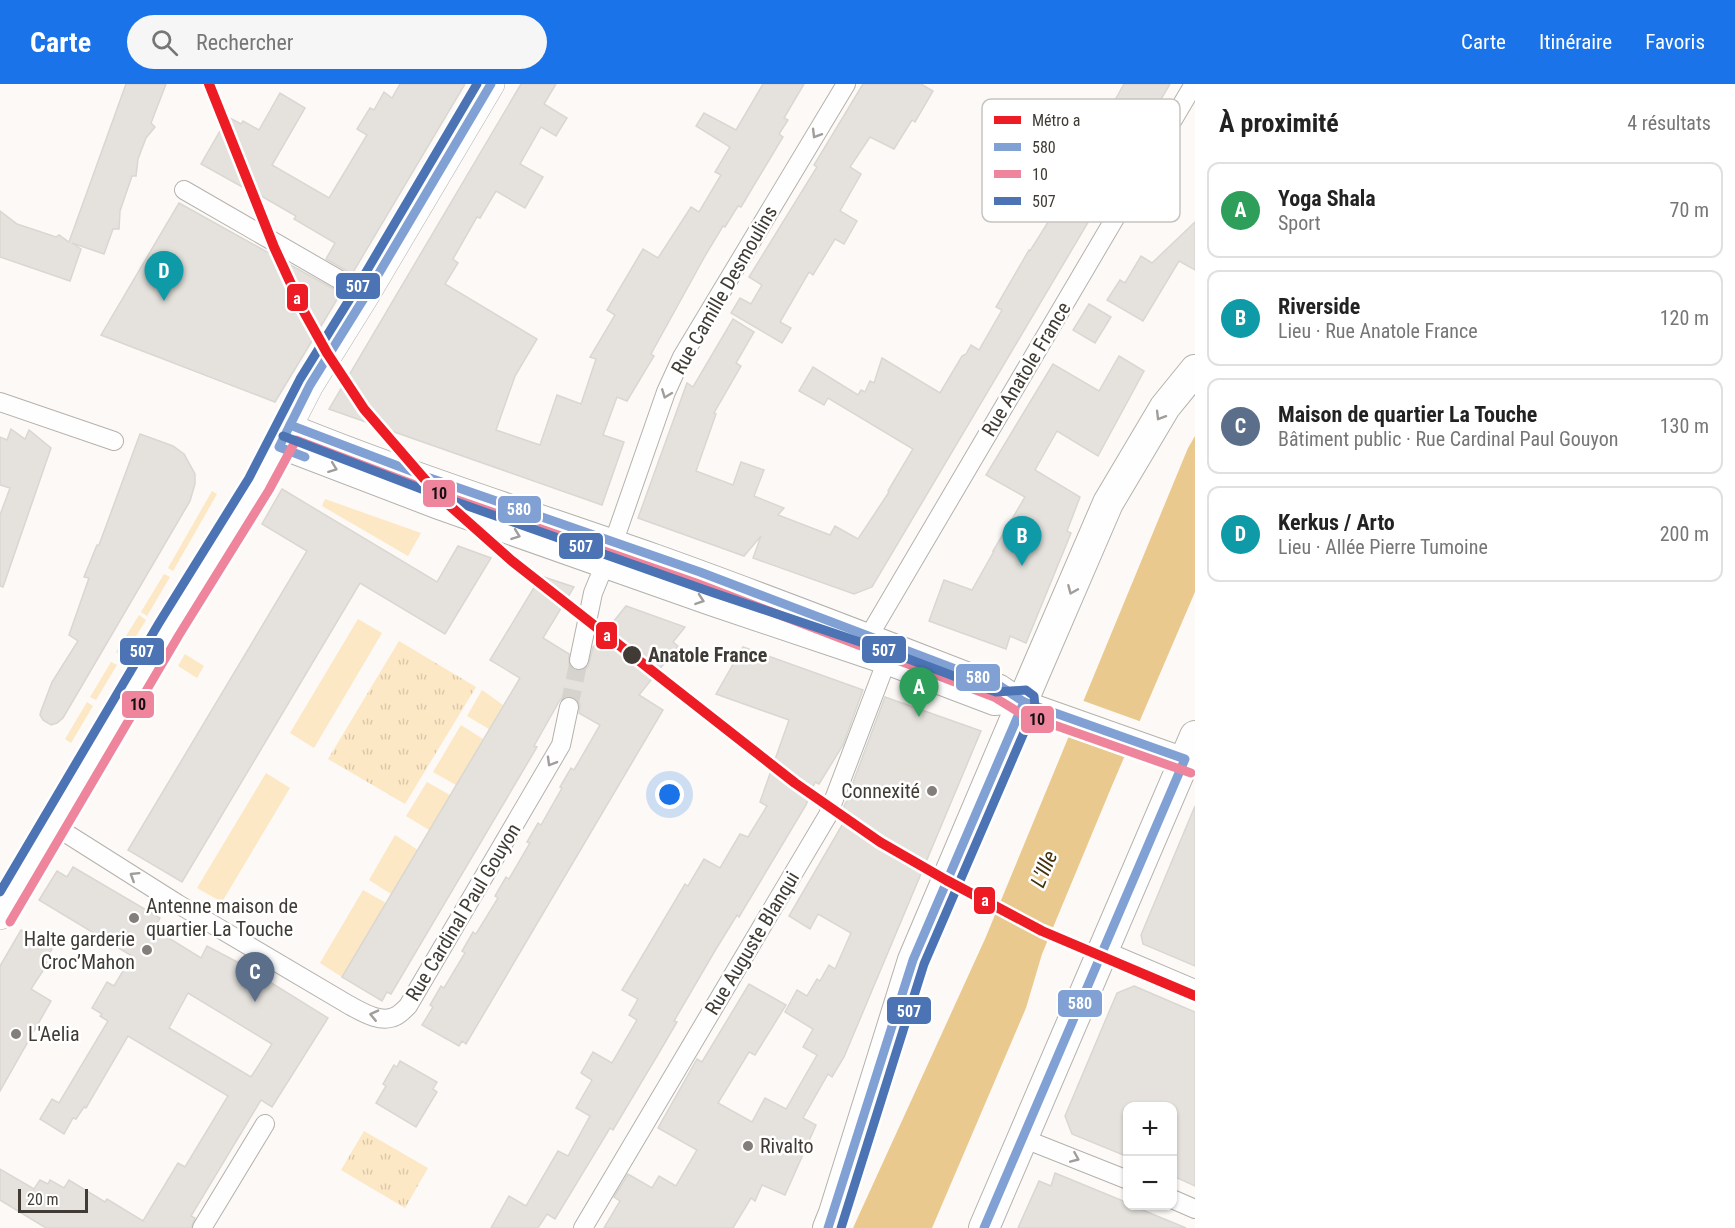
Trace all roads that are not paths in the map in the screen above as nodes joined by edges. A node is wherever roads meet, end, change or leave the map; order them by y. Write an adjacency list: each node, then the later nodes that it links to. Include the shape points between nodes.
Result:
1 (490, 84): 7 (main road)
2 (846, 84): 12 (street, Rue Camille Desmoulins, one-way to 12, via 682,357)
3 (1194, 84): 4 (street, Rue Anatole France)
4 (1180, 108)
5 (184, 190): 7 (street)
6 (1113, 222): 14 (street, Rue Anatole France)
7 (366, 295): 10 (main road, via 310,385)
8 (1195, 370): 17 (main road, one-way to 17, via 1165,407 1108,503)
9 (0, 402): 11 (street)
10 (284, 436): 12 (street); 13 (street, one-way to 13, via 441,509); 20 (main road)
11 (114, 441)
12 (614, 541): 14 (street)
13 (604, 566): 14 (street, one-way to 14); 16 (street, via 593,593)
14 (864, 644): 15 (street)
15 (890, 654): 17 (street, via 1000,686); 30 (street, Rue Auguste Blanqui, via 828,815)
16 (579, 660)
17 (1035, 705): 19 (street, via 1157,749); 31 (main road, via 913,960)
18 (569, 707): 20 (street, Rue Cardinal Paul Gouyon, one-way to 20, via 561,745 408,1006 396,1016 367,1015 349,1005)
19 (1192, 752): 22 (main road)
20 (53, 825): 21 (main road)
21 (0, 916)
22 (1103, 950): 23 (street); 25 (main road)
23 (1195, 989)
24 (265, 1124): 29 (street)
25 (1022, 1138): 26 (street, one-way to 26); 32 (main road)
26 (1123, 1178)
27 (1177, 1201): 28 (street)
28 (1195, 1209)
29 (202, 1228)
30 (583, 1228)
31 (828, 1228)
32 (984, 1228)

